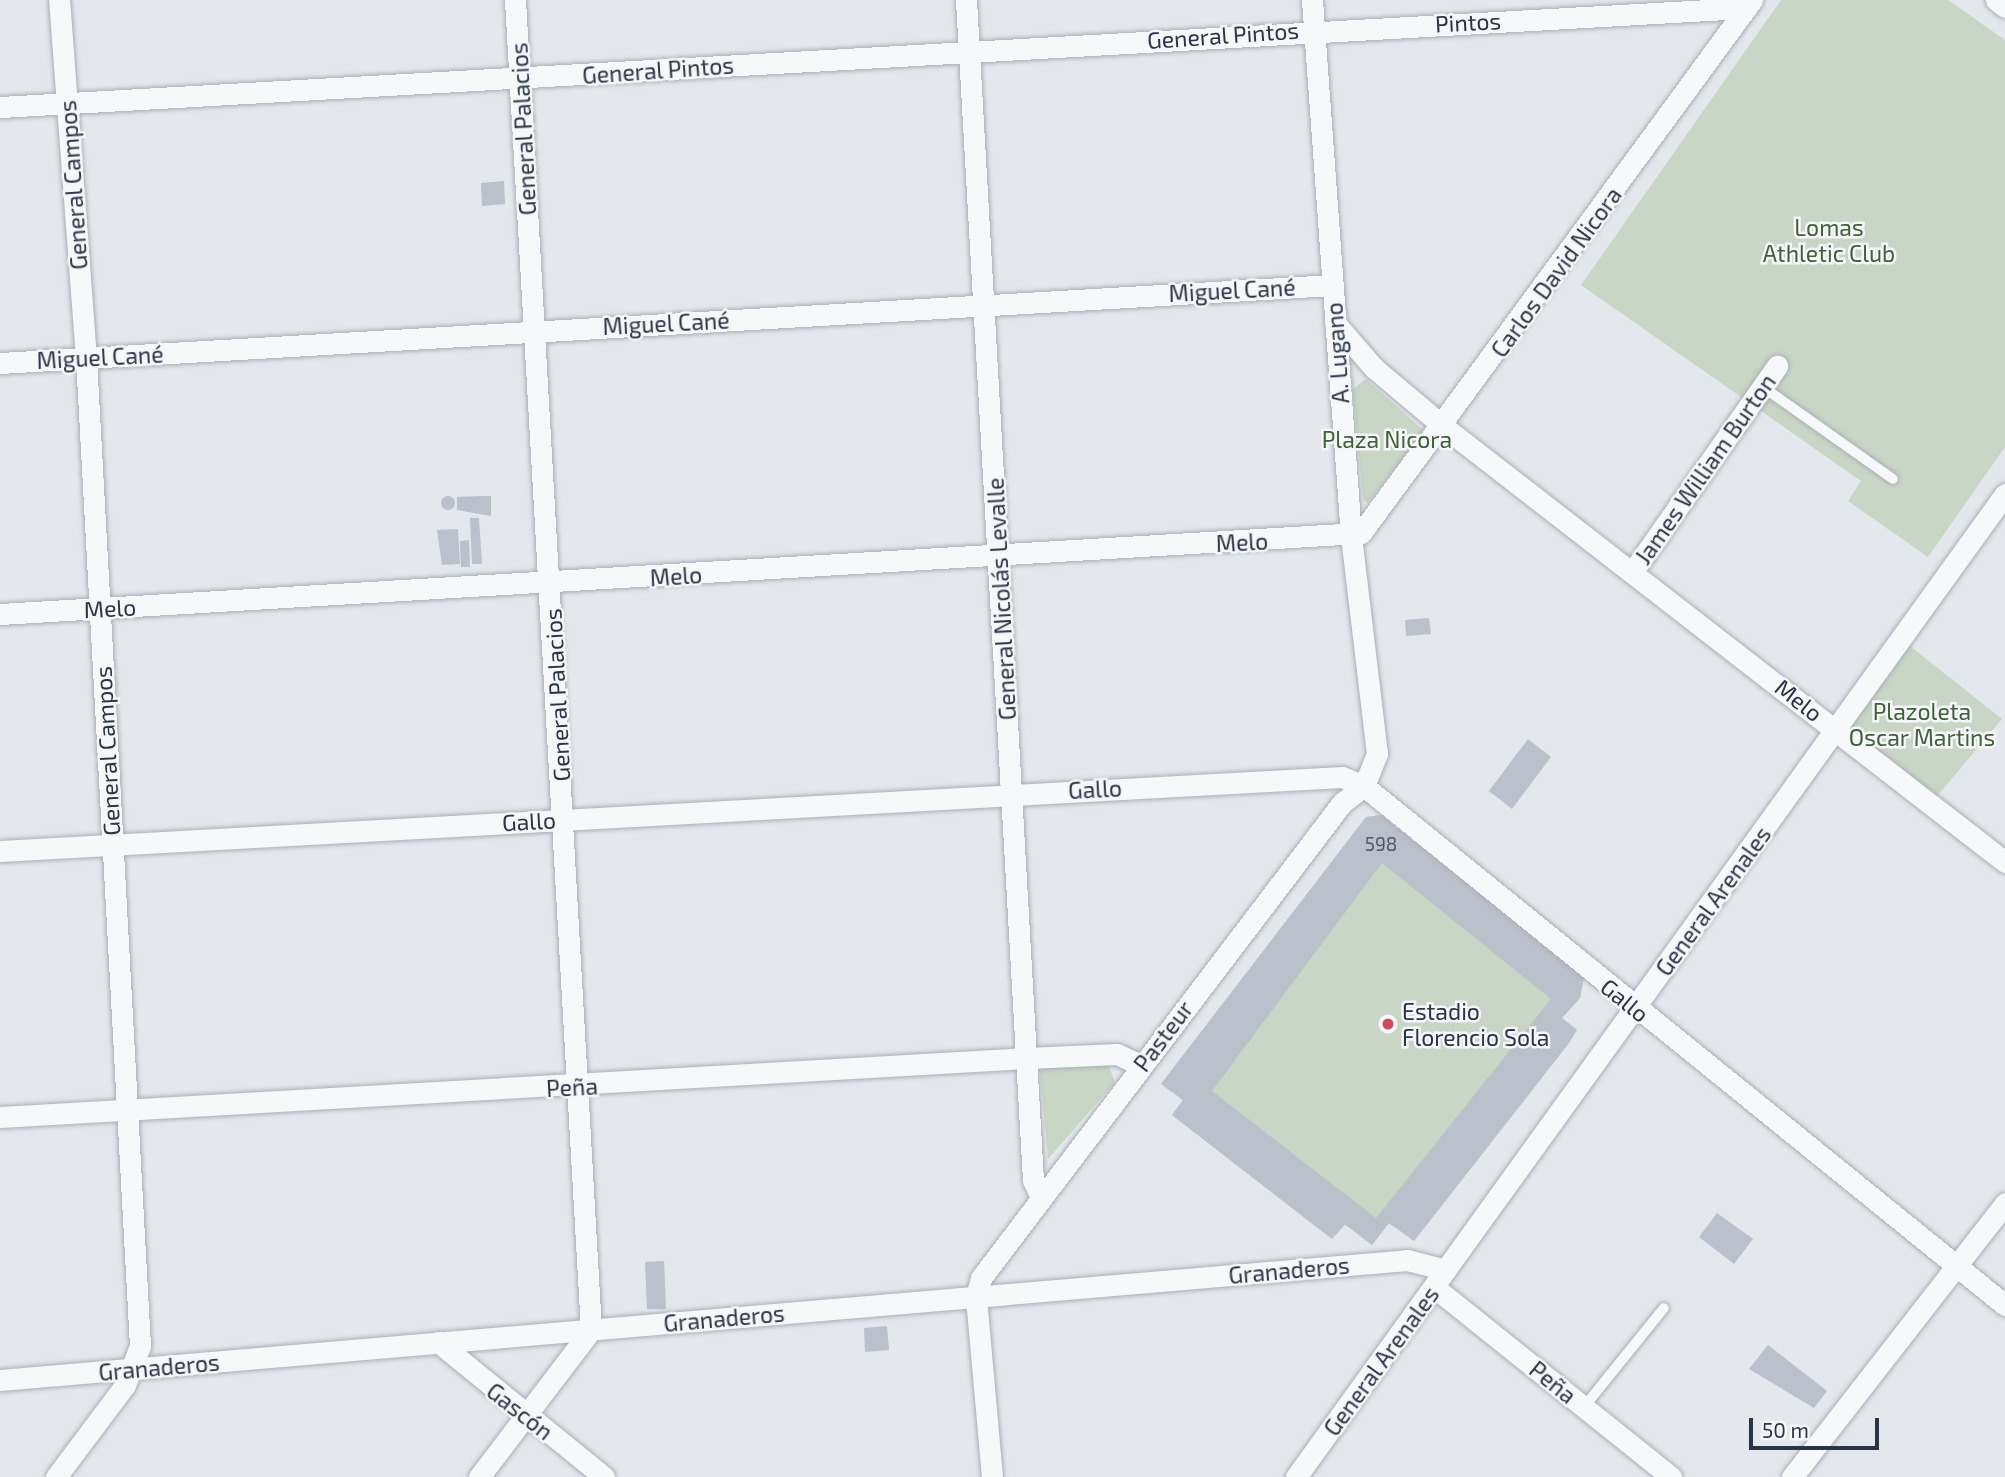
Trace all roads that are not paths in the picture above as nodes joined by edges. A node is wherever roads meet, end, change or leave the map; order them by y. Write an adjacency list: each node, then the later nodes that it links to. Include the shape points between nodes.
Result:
1 (59, 0): 11 (street, General Campos)
2 (515, 0): 10 (street, General Palacios)
3 (966, 0): 9 (street, General Nicolás Levalle)
4 (1312, 0): 8 (street, A. Lugano)
5 (1996, 0): 7 (street)
6 (1749, 4): 8 (street, Pintos); 21 (street, Carlos David Nicora)
7 (2005, 6)
8 (1315, 30): 9 (street, General Pintos); 13 (street, A. Lugano)
9 (969, 51): 10 (street, General Pintos); 14 (street, General Nicolás Levalle)
10 (520, 79): 11 (street, General Pintos); 16 (street, General Palacios)
11 (66, 103): 12 (street, General Pintos); 17 (street, General Campos)
12 (0, 107)
13 (1333, 285): 14 (street, Miguel Cané); 15 (street, A. Lugano)
14 (982, 304): 16 (street, Miguel Cané); 25 (street, General Nicolás Levalle)
15 (1335, 323): 21 (street, Melo, via 1374,368); 24 (street, A. Lugano)
16 (534, 331): 17 (street, Miguel Cané); 27 (street, General Palacios)
17 (86, 358): 18 (street, Miguel Cané); 28 (street, General Campos)
18 (0, 363)
19 (1777, 366): 20 (street, James William Burton)
20 (1763, 387): 22 (lane); 26 (street, James William Burton)
21 (1444, 427): 24 (street, Carlos David Nicora, via 1376,520); 26 (street, Melo)
22 (1893, 479)
23 (2005, 494): 30 (street, General Arenales)
24 (1352, 536): 25 (street, Melo); 31 (street, A. Lugano, via 1377,754)
25 (999, 555): 27 (street, Melo); 32 (street, General Nicolás Levalle)
26 (1633, 571): 30 (street, Melo)
27 (551, 584): 28 (street, Melo); 33 (street, General Palacios)
28 (98, 608): 29 (street, Melo); 34 (street, General Campos)
29 (0, 614)
30 (1836, 729): 36 (street, Melo); 37 (street, General Arenales)
31 (1364, 786): 32 (street, Gallo, via 1328,775); 37 (street, Gallo); 39 (street, Pasteur, via 1342,803)
32 (1012, 793): 33 (street, Gallo); 38 (street, General Nicolás Levalle)
33 (563, 819): 34 (street, Gallo); 40 (street, General Palacios)
34 (113, 844): 35 (street, Gallo); 41 (street, General Campos)
35 (0, 851)
36 (2005, 862)
37 (1636, 1008): 45 (street, Gallo); 46 (street, General Arenales)
38 (1026, 1058): 39 (street, Peña, via 1117,1054); 40 (street, Peña); 43 (street, General Nicolás Levalle, via 1033,1180)
39 (1141, 1065): 43 (street, Pasteur)
40 (578, 1087): 41 (street, Peña); 50 (street, General Palacios)
41 (127, 1111): 42 (street, Peña); 52 (street, General Campos, via 140,1346)
42 (0, 1117)
43 (1041, 1197): 47 (street, Pasteur, via 981,1278)
44 (2005, 1203): 45 (street)
45 (1956, 1266): 48 (street, Gallo); 62 (street)
46 (1440, 1278): 47 (street, Granaderos, via 1407,1260); 54 (street, Peña); 60 (street, General Arenales)
47 (976, 1296): 50 (street, Granaderos); 59 (street)
48 (2005, 1305)
49 (1664, 1308): 54 (lane)
50 (591, 1330): 51 (street, Granaderos); 55 (street)
51 (438, 1342): 52 (street, Granaderos); 55 (street, Gascón)
52 (133, 1369): 53 (street, Granaderos); 56 (street, General Campos)
53 (0, 1380)
54 (1584, 1408): 61 (street, Peña)
55 (526, 1415): 57 (street); 58 (street, Gascón)
56 (56, 1477)
57 (479, 1477)
58 (604, 1477)
59 (992, 1477)
60 (1296, 1477)
61 (1671, 1477)
62 (1792, 1477)

